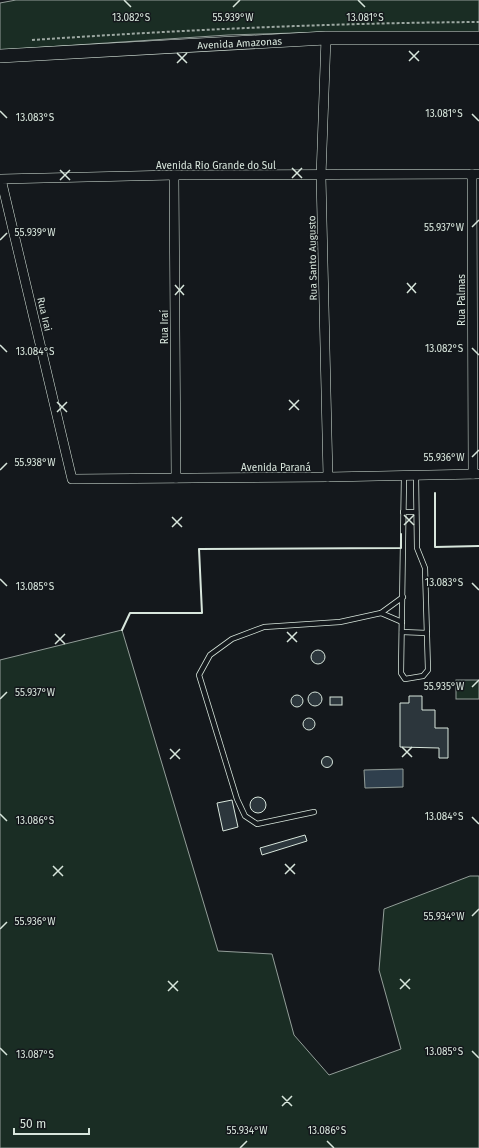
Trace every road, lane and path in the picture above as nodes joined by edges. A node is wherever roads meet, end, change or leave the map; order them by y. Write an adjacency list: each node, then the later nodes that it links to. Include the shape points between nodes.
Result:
1 (479, 22): 4 (path, via 261,27)
2 (326, 38): 3 (street, Avenida Amazonas); 5 (street, Avenida Amazonas); 8 (street, Rua Santo Augusto)
3 (479, 38)
4 (32, 40)
5 (0, 56)
6 (475, 174): 8 (street, Avenida Rio Grande do Sul); 10 (street, Rua Palmas)
7 (174, 175): 8 (street, Avenida Rio Grande do Sul); 9 (street, Avenida Rio Grande do Sul); 15 (street, Rua Iraí)
8 (321, 176): 13 (street, Rua Santo Augusto)
9 (1, 179): 14 (street, Rua Irai)
10 (476, 474): 12 (street, Avenida Paraná)
11 (404, 476): 12 (street, Avenida Paraná); 13 (street, Avenida Paraná); 16 (lane)
12 (416, 476): 17 (lane)
13 (328, 477): 15 (street, Avenida Paraná)
14 (72, 478): 15 (street, Avenida Paraná)
15 (176, 478)
16 (403, 512): 17 (lane); 18 (lane)
17 (416, 512): 22 (lane, via 417,548 425,568)
18 (402, 597): 19 (lane); 20 (lane)
19 (381, 613): 20 (lane); 23 (lane, via 340,622 264,627 232,639 210,655 199,675 237,799 245,816 257,824)
20 (402, 622): 21 (lane)
21 (402, 632): 22 (lane); 22 (lane, via 401,674 405,679 427,673)
22 (427, 633)
23 (314, 812)

